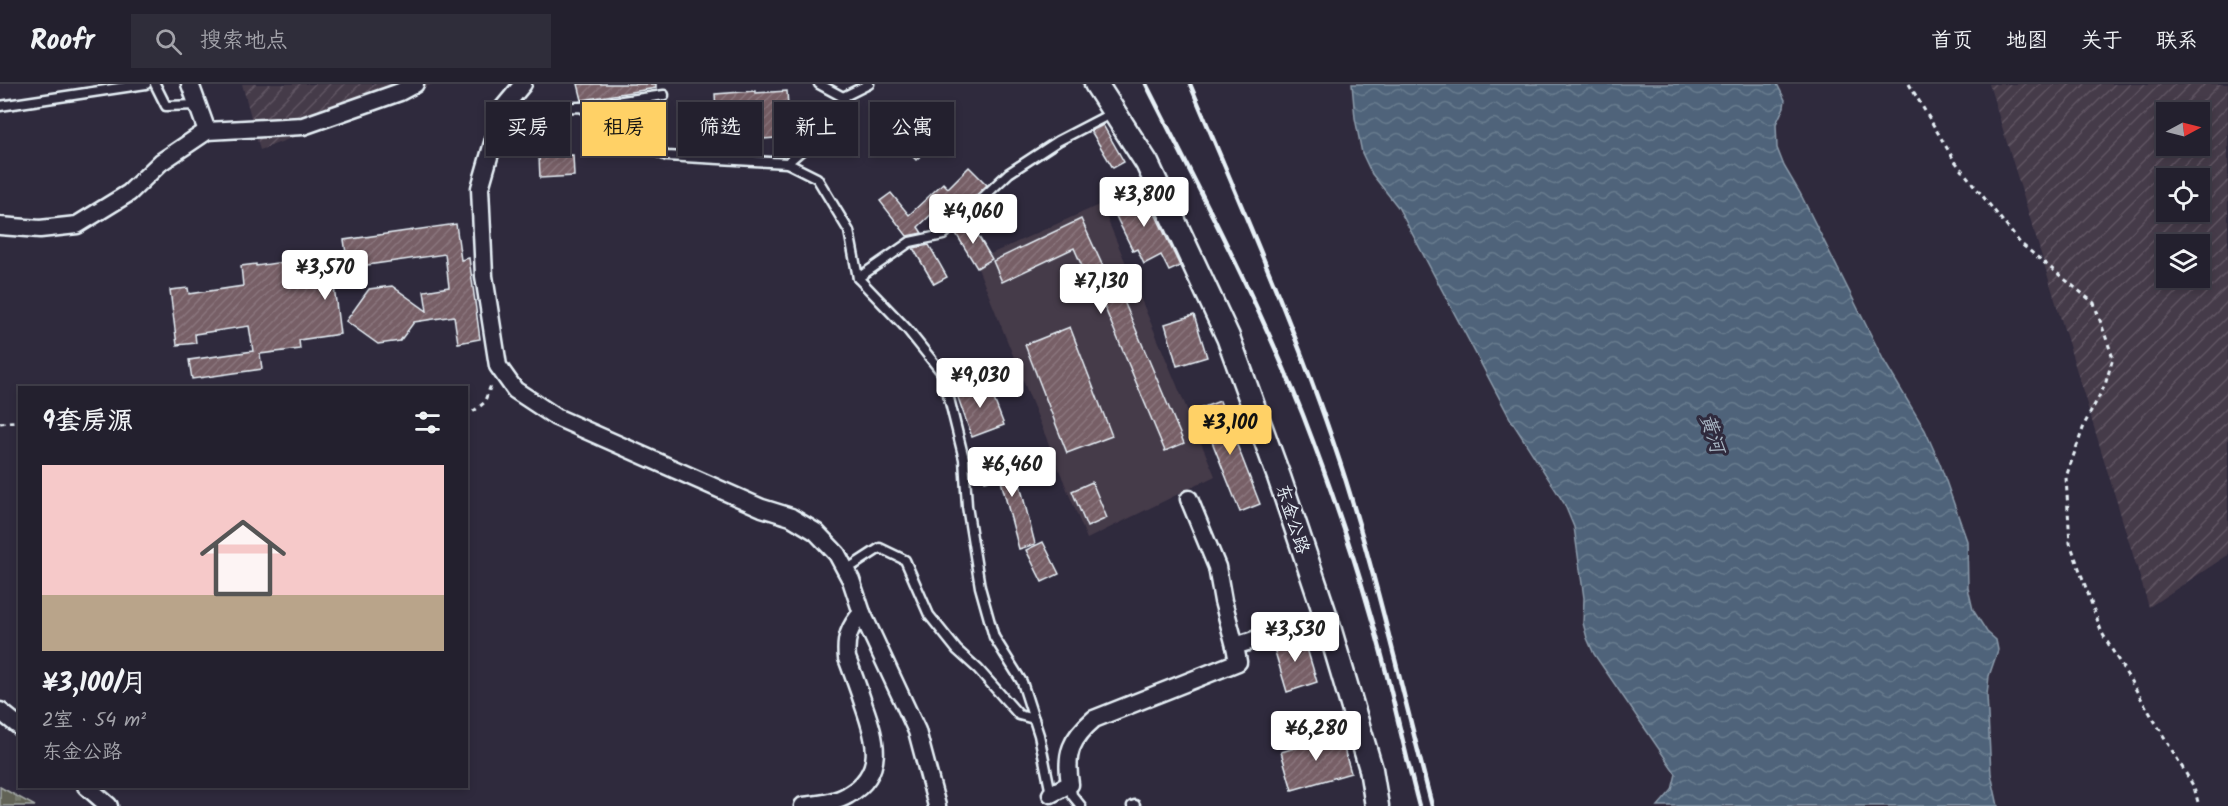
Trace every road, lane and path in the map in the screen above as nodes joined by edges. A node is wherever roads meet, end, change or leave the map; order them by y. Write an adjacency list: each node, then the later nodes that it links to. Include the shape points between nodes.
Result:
1 (146, 84): 14 (lane)
2 (154, 84): 13 (lane, via 166,106)
3 (190, 84): 13 (street)
4 (415, 84): 18 (street, via 303,126)
5 (523, 84): 12 (street)
6 (819, 84): 11 (lane)
7 (869, 84): 11 (lane)
8 (1096, 84): 17 (main road, 东金公路)
9 (1909, 84): 43 (path, via 1954,160 2020,243 2094,303 2113,358 2066,477 2070,543 2102,633 2194,787)
10 (664, 95): 16 (lane)
11 (843, 97): 20 (lane, via 849,116 831,125)
12 (508, 102)
13 (198, 105): 18 (street)
14 (0, 106)
15 (570, 106): 16 (lane)
16 (581, 106): 20 (lane, via 667,156)
17 (1114, 112): 22 (lane, via 1008,173 943,235 910,242); 30 (main road, 东金公路, via 1147,164 1228,337)
18 (207, 131): 21 (street, via 161,162 129,193 77,225 40,229)
19 (489, 156): 23 (street, via 480,188 484,276)
20 (787, 163): 22 (lane, via 817,178 849,231)
21 (0, 226)
22 (858, 278): 33 (lane, via 943,374 964,459 980,587 994,637 1022,682)
23 (498, 366): 24 (path, via 484,403); 28 (street, via 515,390 556,417 762,508 791,517 816,532)
24 (468, 415)
25 (18, 421): 26 (path)
26 (0, 423)
27 (1189, 499): 31 (street, via 1217,567)
28 (846, 570): 29 (street); 33 (lane, via 880,548 905,560 929,615 957,650 1020,716)
29 (862, 613): 39 (street, via 848,633 846,645 875,736 876,754 871,771 861,786 847,796); 40 (street, via 917,731)
30 (1326, 617): 31 (street); 42 (main road, 东金公路, via 1371,769)
31 (1235, 646): 35 (street, via 1238,662 1094,719 1080,731 1071,747 1067,765)
32 (0, 711): 34 (street)
33 (1034, 719): 37 (lane)
34 (18, 726)
35 (1070, 784): 37 (street); 41 (lane, via 1072,795)
36 (88, 788): 38 (street)
37 (1052, 802)
38 (109, 806)
39 (803, 806)
40 (937, 806)
41 (1081, 806)
42 (1377, 806)
43 (2199, 806)

